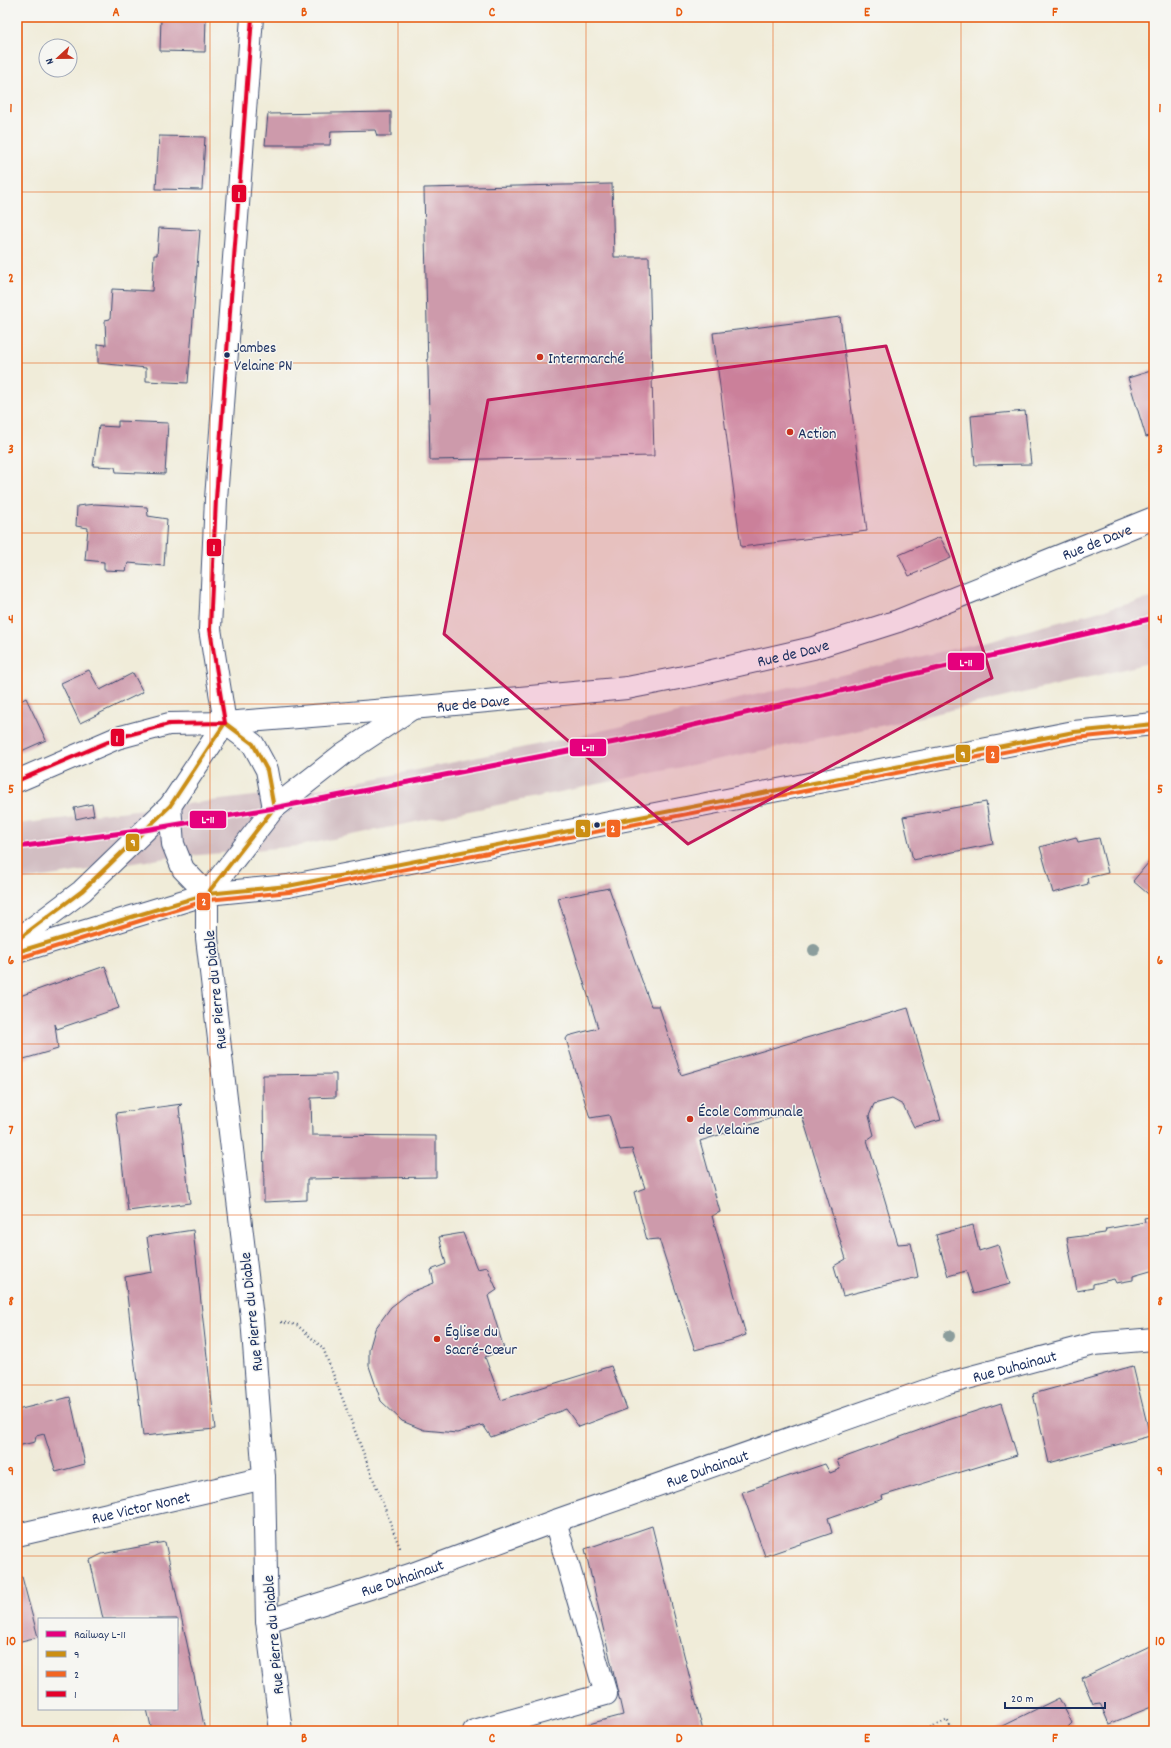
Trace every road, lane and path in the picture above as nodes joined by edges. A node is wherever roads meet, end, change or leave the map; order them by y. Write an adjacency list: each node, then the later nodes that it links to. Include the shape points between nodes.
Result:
1 (252, 17): 4 (street, via 218,464 210,629)
2 (1154, 518): 3 (street, Rue de Dave, via 898,621 813,648 627,688)
3 (412, 708): 4 (street, Rue de Dave); 8 (street, Rue de Dave, via 343,754)
4 (225, 723): 6 (street, Rue de Dave, via 169,724 117,738); 7 (street); 8 (street, via 253,744 267,770)
5 (1154, 724): 9 (street, via 1074,732 294,884)
6 (17, 781)
7 (170, 806): 9 (street, via 173,844 183,869); 10 (street, via 82,891)
8 (274, 808): 9 (street, Rue de Dave)
9 (207, 894): 11 (street); 12 (street, Rue Pierre du Diable, via 207,938)
10 (17, 940)
11 (17, 952)
12 (252, 1318): 14 (street, Rue Pierre du Diable); 17 (path, via 297,1325 322,1348)
13 (1154, 1339): 15 (street, Rue Duhainaut, via 1094,1344 945,1384)
14 (264, 1478): 16 (street, Rue Victor Nonet); 18 (street, Rue Pierre du Diable)
15 (555, 1521): 17 (street, Rue Duhainaut); 20 (street, via 606,1694)
16 (17, 1534)
17 (410, 1575): 18 (street, Rue Duhainaut)
18 (267, 1621): 19 (street, Rue Pierre du Diable)
19 (281, 1731)
20 (474, 1731)
21 (924, 1731): 22 (path, via 947,1720)
22 (953, 1731)

